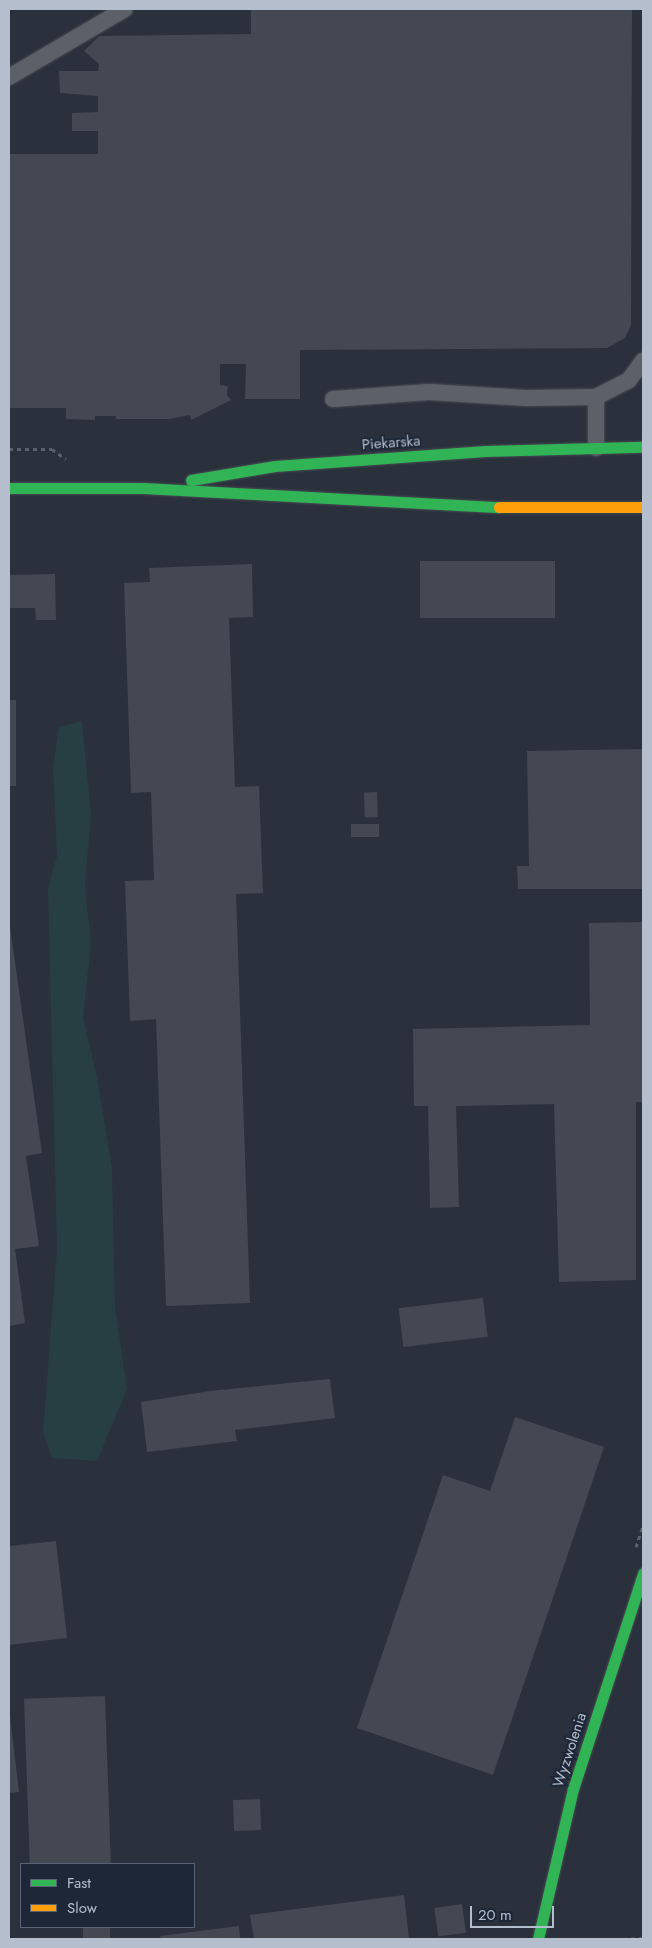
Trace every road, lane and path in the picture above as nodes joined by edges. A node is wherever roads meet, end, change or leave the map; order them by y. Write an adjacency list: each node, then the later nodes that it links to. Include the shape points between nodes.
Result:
1 (125, 9): 2 (lane)
2 (9, 77)
3 (643, 361): 4 (lane, via 629,380)
4 (596, 396): 5 (lane, via 526,398 429,392); 7 (lane)
5 (333, 400)
6 (643, 447): 7 (street, Piekarska)
7 (596, 448): 9 (street, Piekarska, via 521,449 275,466)
8 (9, 488): 9 (street, Piekarska)
9 (143, 488): 10 (street, Piekarska, via 458,507)
10 (643, 507)
11 (643, 1574): 13 (street, Wyzwolenia, via 573,1789)
12 (643, 1938): 14 (path)
13 (538, 1939)
14 (623, 1939)

